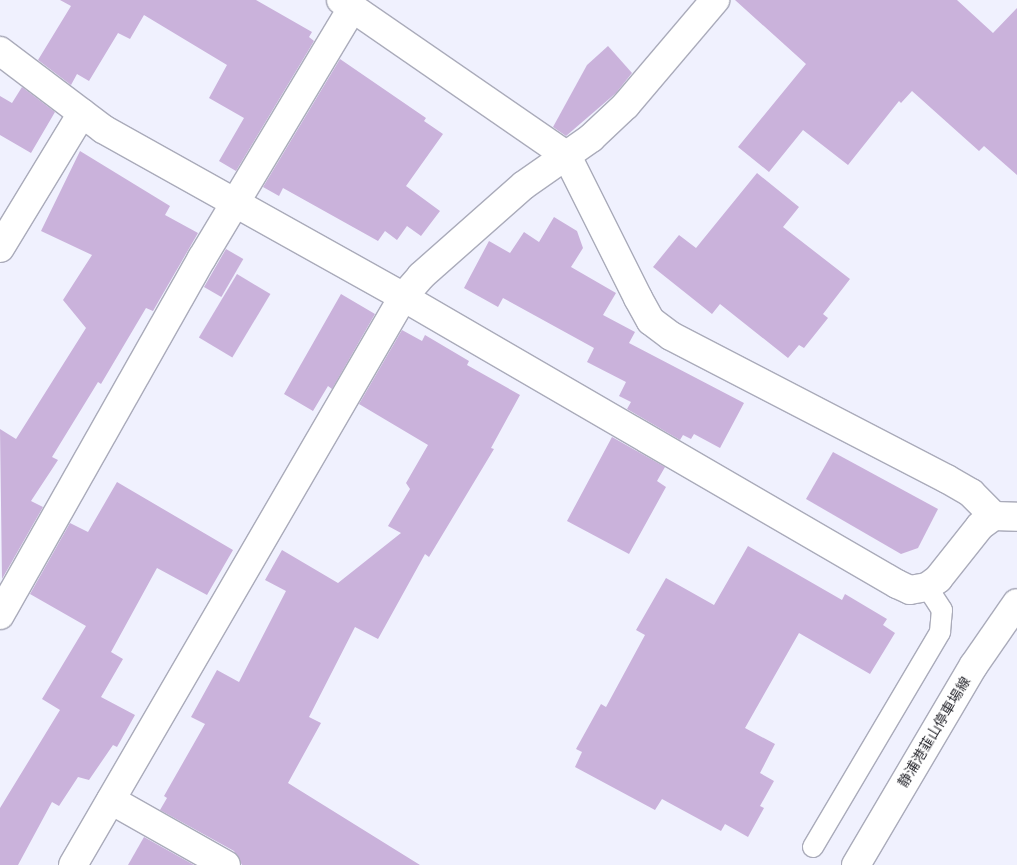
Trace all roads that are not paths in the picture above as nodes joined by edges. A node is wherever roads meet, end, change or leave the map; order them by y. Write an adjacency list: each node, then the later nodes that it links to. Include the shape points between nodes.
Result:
1 (715, 0): 5 (street, via 626,105)
2 (346, 4): 5 (street); 6 (street)
3 (0, 51): 4 (street)
4 (82, 113): 6 (street); 7 (street)
5 (567, 156): 8 (street, via 524,185 420,276); 9 (street, via 652,321 690,348 781,390 947,479)
6 (236, 205): 8 (street); 12 (street, via 202,258)
7 (0, 248)
8 (403, 297): 10 (street, via 897,584 910,590); 13 (street)
9 (1005, 517): 10 (street, via 980,526 938,579)
10 (927, 587): 14 (lane, via 942,610 940,632)
11 (1017, 603): 17 (street, 静浦港韮山停車場線, via 974,665)
12 (0, 615)
13 (111, 800): 15 (street); 16 (street)
14 (813, 847)
15 (73, 865)
16 (226, 865)
17 (856, 865)

